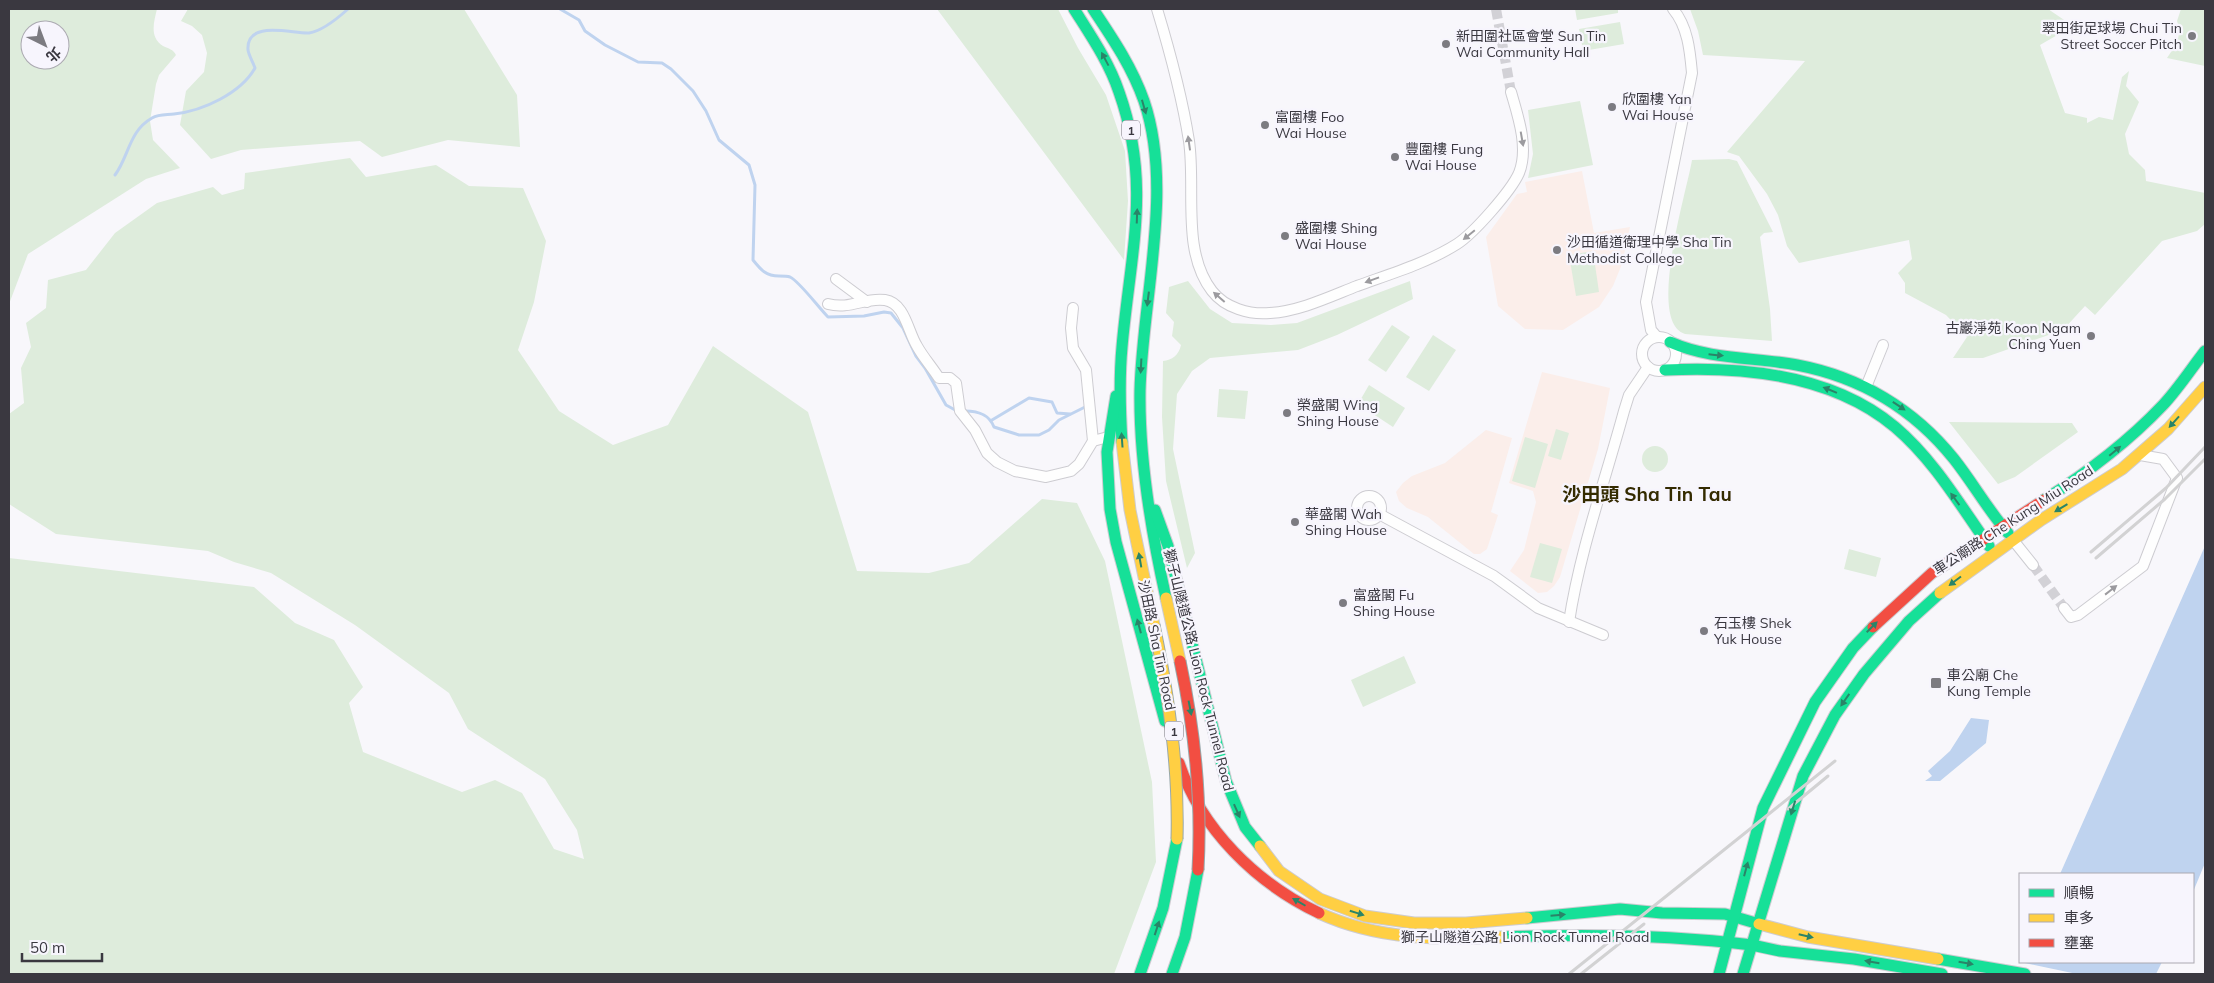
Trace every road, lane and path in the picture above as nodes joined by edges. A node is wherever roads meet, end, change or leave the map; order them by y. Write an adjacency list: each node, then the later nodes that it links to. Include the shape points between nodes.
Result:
1 (1074, 9): 16 (main road, 獅子山隧道公路 Lion Rock Tunnel Road / 1, one-way to 1, via 1136,235 1135,152 1130,123 1116,82)
2 (1092, 9): 22 (main road, 獅子山隧道公路 Lion Rock Tunnel Road / 1, one-way to 22, via 1130,68 1144,105 1154,154 1156,223 1140,383 1141,432)
3 (1157, 9): 5 (street, one-way to 3, via 1523,142 1522,162 1512,184 1474,231 1426,260 1321,300 1289,310 1252,313 1237,309 1214,294 1196,259 1191,154)
4 (1673, 9): 10 (street, via 1686,33 1692,73 1646,302 1651,330)
5 (1511, 92)
6 (836, 279): 7 (street)
7 (868, 302): 8 (street, via 839,307); 20 (street, via 885,300 899,308 916,346 939,378 950,378 956,383 960,411 997,462 1046,477 1071,471)
8 (828, 304)
9 (1073, 308): 20 (street, via 1073,348 1086,370)
10 (1657, 338): 11 (street); 14 (street, via 1648,342 1643,351)
11 (1670, 342): 15 (street, via 1675,358); 17 (main road, one-way to 17, via 1684,350 1705,354 1811,368)
12 (1883, 345): 17 (street)
13 (2205, 351): 24 (main road, 車公廟路 Che Kung Miu Road, one-way to 13, via 2084,475 2122,445 2164,404)
14 (1648, 367): 15 (street, via 1656,371); 30 (street, via 1629,395 1624,411 1584,550)
15 (1665, 370): 25 (main road, one-way to 15, via 1915,446 1895,427 1855,400 1815,384 1792,379 1703,368)
16 (1120, 372): 19 (main road, 獅子山隧道公路 Lion Rock Tunnel Road); 36 (main road, 沙田路 Sha Tin Road / 1, one-way to 16, bridge, via 1163,908 1177,839 1179,789 1174,731 1127,489 1121,436)
17 (1866, 387): 24 (main road, one-way to 24, via 1906,410 1929,430)
18 (2205, 388): 21 (main road, 車公廟路 Che Kung Miu Road, one-way to 21)
19 (1108, 437): 20 (street); 34 (main road, 獅子山隧道公路 Lion Rock Tunnel Road, one-way to 19, via 1394,936 1362,929 1322,914 1301,904 1257,873 1227,843 1192,798 1169,740 1116,542 1107,474)
20 (1093, 442)
21 (2140, 455): 26 (main road, 車公廟路 Che Kung Miu Road, one-way to 26, via 2103,483); 29 (street, one-way to 21, via 2071,618 2078,615 2142,566 2177,478 2163,459)
22 (1149, 494): 32 (main road, 獅子山隧道公路 Lion Rock Tunnel Road, one-way to 32, via 1168,546 1226,781 1237,812 1262,852 1287,876 1322,899 1361,914 1405,924 1476,924 1623,909); 37 (main road, 沙田路 Sha Tin Road / 1, one-way to 37, bridge, via 1155,549 1191,716 1201,809 1198,870 1184,937)
23 (1380, 514): 30 (street, via 1494,576 1538,608)
24 (2002, 527): 25 (main road, 車公廟路 Che Kung Miu Road); 26 (main road)
25 (1984, 539): 27 (main road); 32 (main road, 車公廟路 Che Kung Miu Road, one-way to 25, via 1762,808 1821,692 1876,623 1932,573)
26 (2013, 540): 27 (main road, 車公廟路 Che Kung Miu Road); 28 (street)
27 (1994, 553): 33 (main road, 車公廟路 Che Kung Miu Road, one-way to 33, via 1944,589 1909,621 1835,714 1803,776)
28 (2033, 566)
29 (2064, 608)
30 (1569, 622): 31 (street)
31 (1602, 635)
32 (1733, 916): 33 (main road, 獅子山隧道公路 Lion Rock Tunnel Road); 34 (main road, 車公廟路 Che Kung Miu Road)
33 (1759, 924): 35 (main road, 車公廟路 Che Kung Miu Road); 41 (main road, 獅子山隧道公路 Lion Rock Tunnel Road, one-way to 41, via 1808,936)
34 (1727, 941): 35 (main road, 獅子山隧道公路 Lion Rock Tunnel Road); 38 (main road, 車公廟路 Che Kung Miu Road)
35 (1752, 945): 39 (main road, 車公廟路 Che Kung Miu Road); 40 (main road, 獅子山隧道公路 Lion Rock Tunnel Road, one-way to 35)
36 (1140, 974)
37 (1172, 974)
38 (1719, 974)
39 (1743, 974)
40 (1942, 974)
41 (2025, 974)

